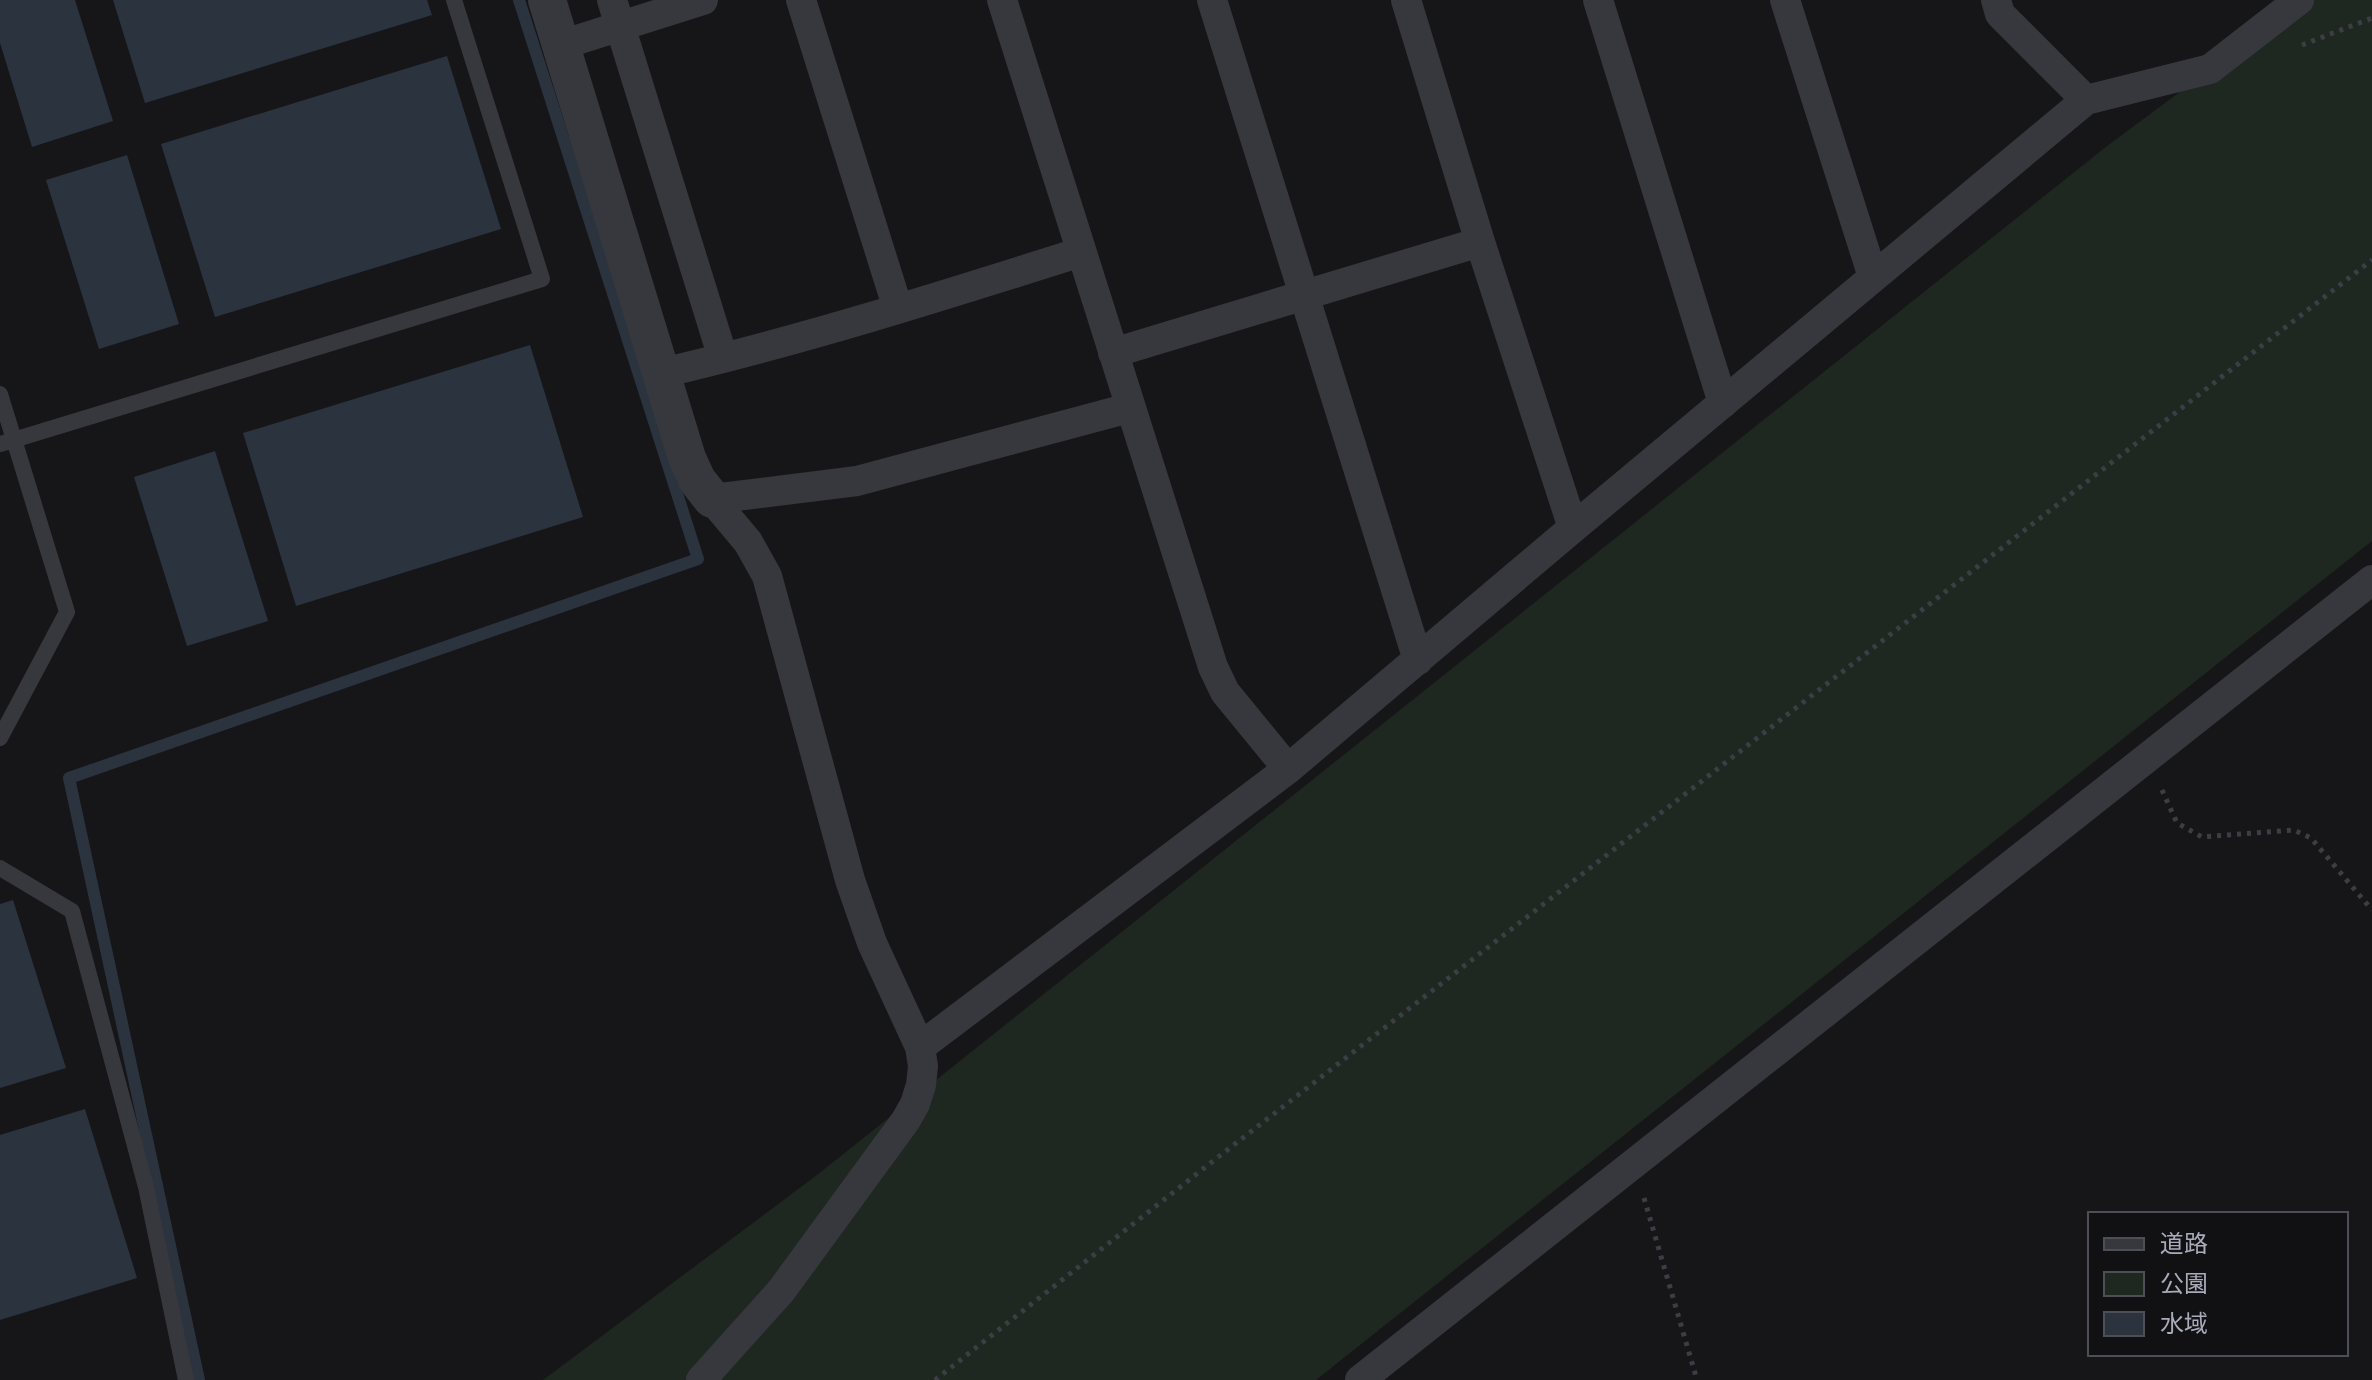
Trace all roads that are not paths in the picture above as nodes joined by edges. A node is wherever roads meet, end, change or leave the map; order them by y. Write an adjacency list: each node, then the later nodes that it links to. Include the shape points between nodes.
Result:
1 (454, 0): 26 (lane, via 542,279)
2 (547, 0): 13 (street)
3 (703, 0): 12 (street)
4 (801, 0): 19 (street)
5 (1002, 0): 16 (street)
6 (1212, 0): 18 (street)
7 (1406, 0): 15 (street)
8 (1598, 0): 24 (street)
9 (1785, 0): 17 (street)
10 (1996, 0): 14 (street, via 2000,14)
11 (2299, 0): 14 (street, via 2210,69)
12 (616, 13): 13 (street); 21 (street)
13 (561, 45): 22 (street)
14 (2086, 100): 17 (street)
15 (1480, 242): 18 (street); 28 (street)
16 (1081, 252): 19 (street); 20 (street)
17 (1873, 277): 24 (street)
18 (1305, 295): 20 (street); 30 (street)
19 (898, 309): 21 (street)
20 (1113, 353): 25 (street)
21 (723, 358): 22 (street)
22 (662, 373): 27 (street, via 690,465)
23 (0, 394): 26 (lane)
24 (1723, 403): 28 (street)
25 (1129, 408): 27 (street, via 857,481); 32 (street, via 1218,681)
26 (7, 442): 31 (lane, via 67,612)
27 (712, 499): 34 (street, via 748,542 767,576 850,880)
28 (1573, 528): 30 (street)
29 (2372, 580): 37 (street)
30 (1418, 660): 32 (street)
31 (0, 738)
32 (1288, 769): 34 (street)
33 (0, 868): 35 (lane, via 72,911 146,1187)
34 (920, 1047): 36 (street, via 921,1085 906,1120 781,1291)
35 (186, 1380)
36 (701, 1380)
37 (1360, 1380)

